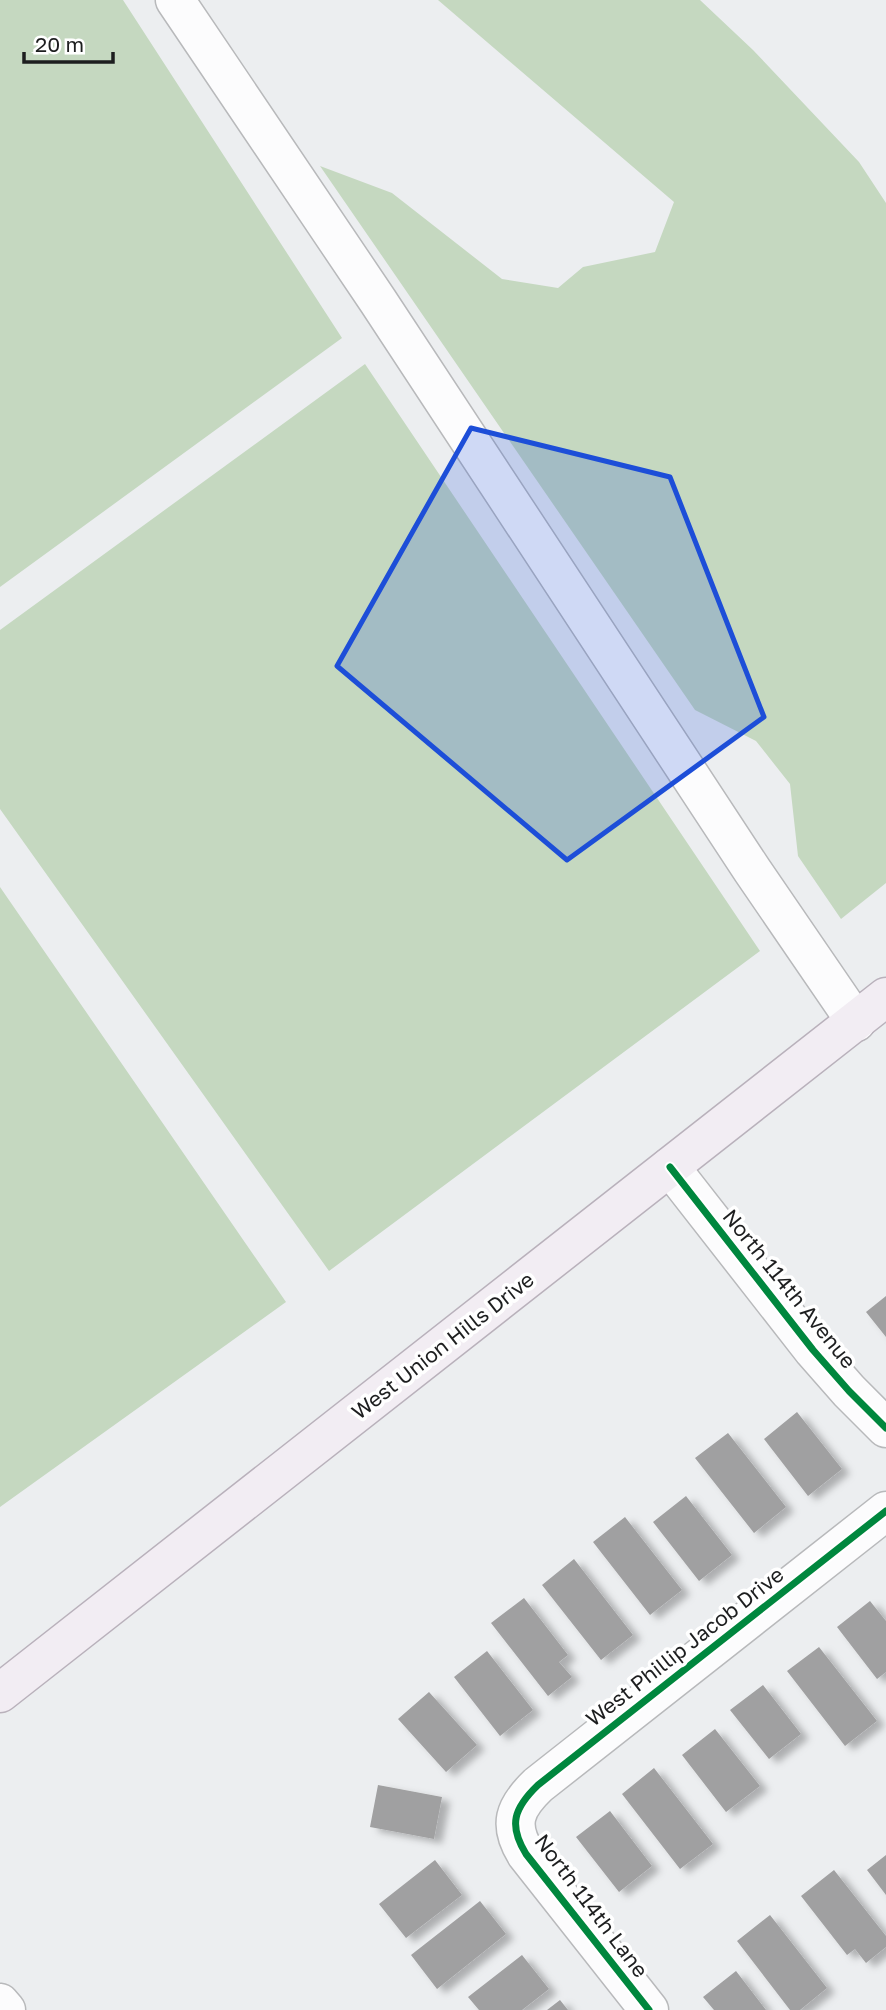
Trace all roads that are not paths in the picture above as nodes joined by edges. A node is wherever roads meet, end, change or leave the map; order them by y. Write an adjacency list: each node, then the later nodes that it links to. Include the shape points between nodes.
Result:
1 (175, 0): 3 (street)
2 (886, 997): 3 (main road, West Union Hills Drive)
3 (856, 1022): 4 (main road, West Union Hills Drive)
4 (670, 1167): 5 (street, North 114th Avenue, via 813,1350); 7 (main road, West Union Hills Drive)
5 (886, 1428)
6 (886, 1511): 8 (street, West Phillip Jacob Drive, via 538,1785)
7 (0, 1693)
8 (515, 1818): 11 (street, North 114th Lane, via 515,1831 526,1854)
9 (0, 2003): 10 (street)
10 (6, 2010)
11 (649, 2010)

